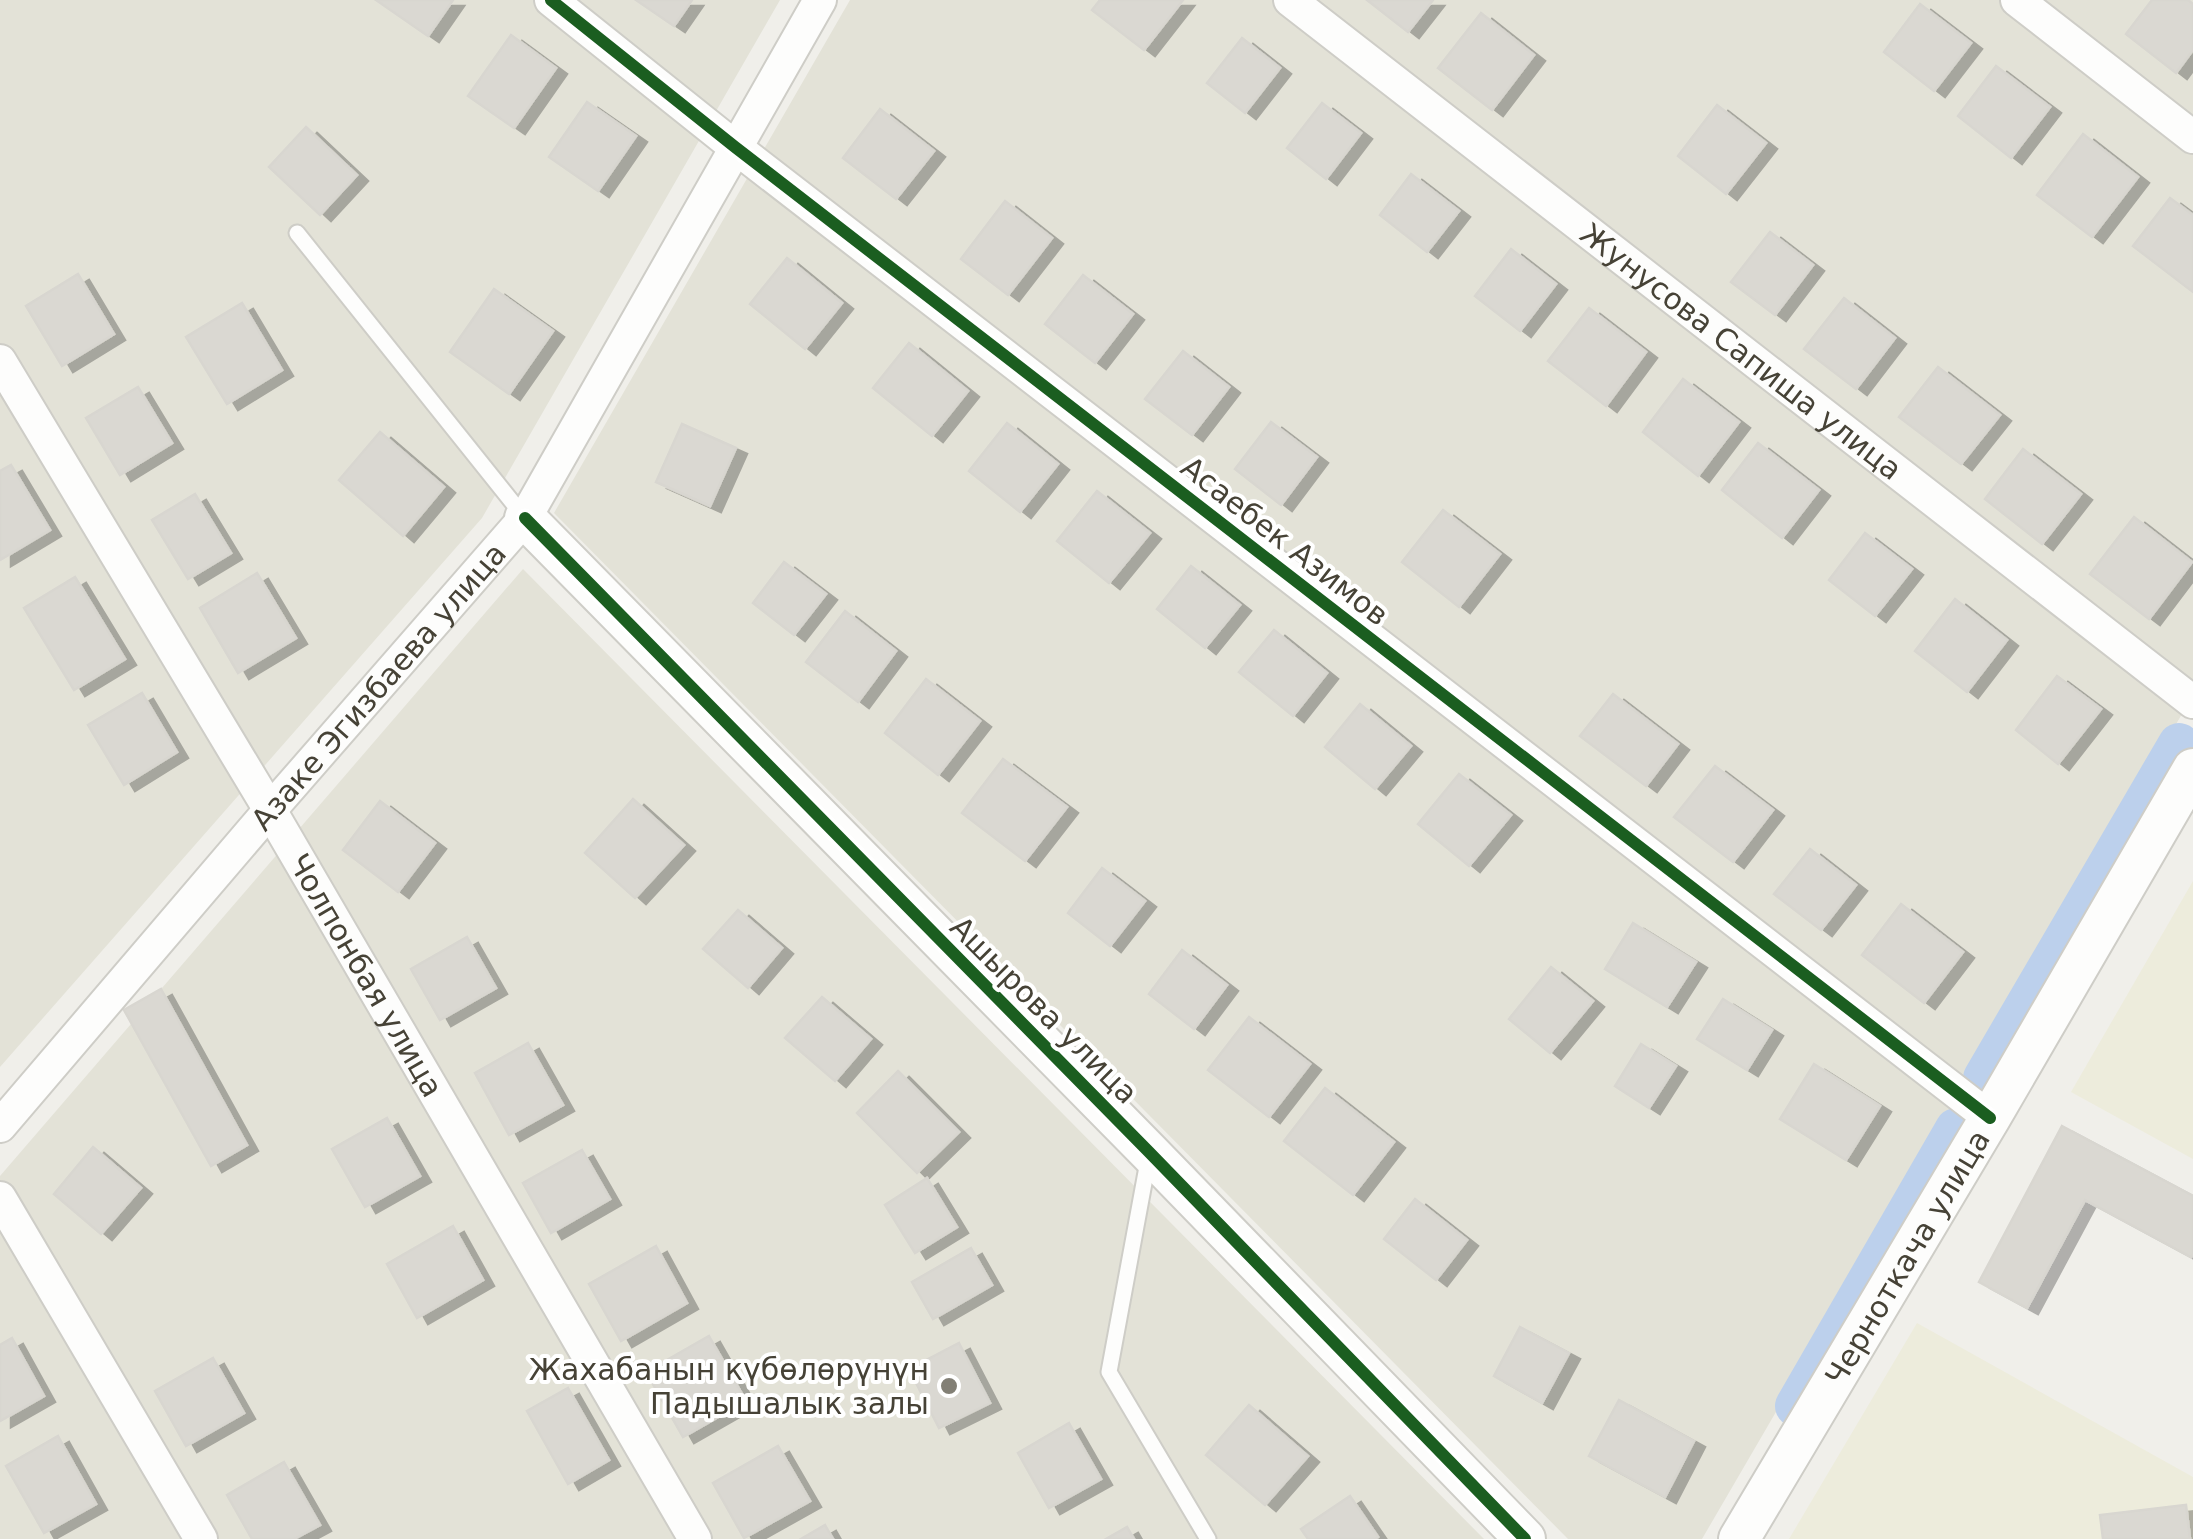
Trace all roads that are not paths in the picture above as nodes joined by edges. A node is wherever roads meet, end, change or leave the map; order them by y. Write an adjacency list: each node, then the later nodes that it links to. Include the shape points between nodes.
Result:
1 (551, 0): 6 (street, Асаебек Азимов)
2 (820, 0): 6 (street, Азаке Эгизбаева улица)
3 (1290, 0): 10 (street, Жунусова Сапиша улица)
4 (2017, 0): 5 (street)
5 (2193, 138)
6 (735, 147): 9 (street, Азаке Эгизбаева улица); 13 (street, Асаебек Азимов)
7 (297, 233): 9 (lane)
8 (0, 360): 12 (street, Чолпонбая улица)
9 (524, 518): 12 (street, Азаке Эгизбаева улица); 15 (street, Ашырова улица)
10 (2193, 702)
11 (2193, 770): 13 (street, Черноткача улица)
12 (270, 810): 14 (street, Азаке Эгизбаева улица); 18 (street, Чолпонбая улица)
13 (1990, 1118): 21 (street, Черноткача улица)
14 (0, 1126)
15 (1149, 1152): 19 (lane, via 1108,1372); 20 (street, Ашырова улица)
16 (0, 1198): 17 (street)
17 (201, 1539)
18 (695, 1539)
19 (1208, 1539)
20 (1525, 1539)
21 (1739, 1539)

